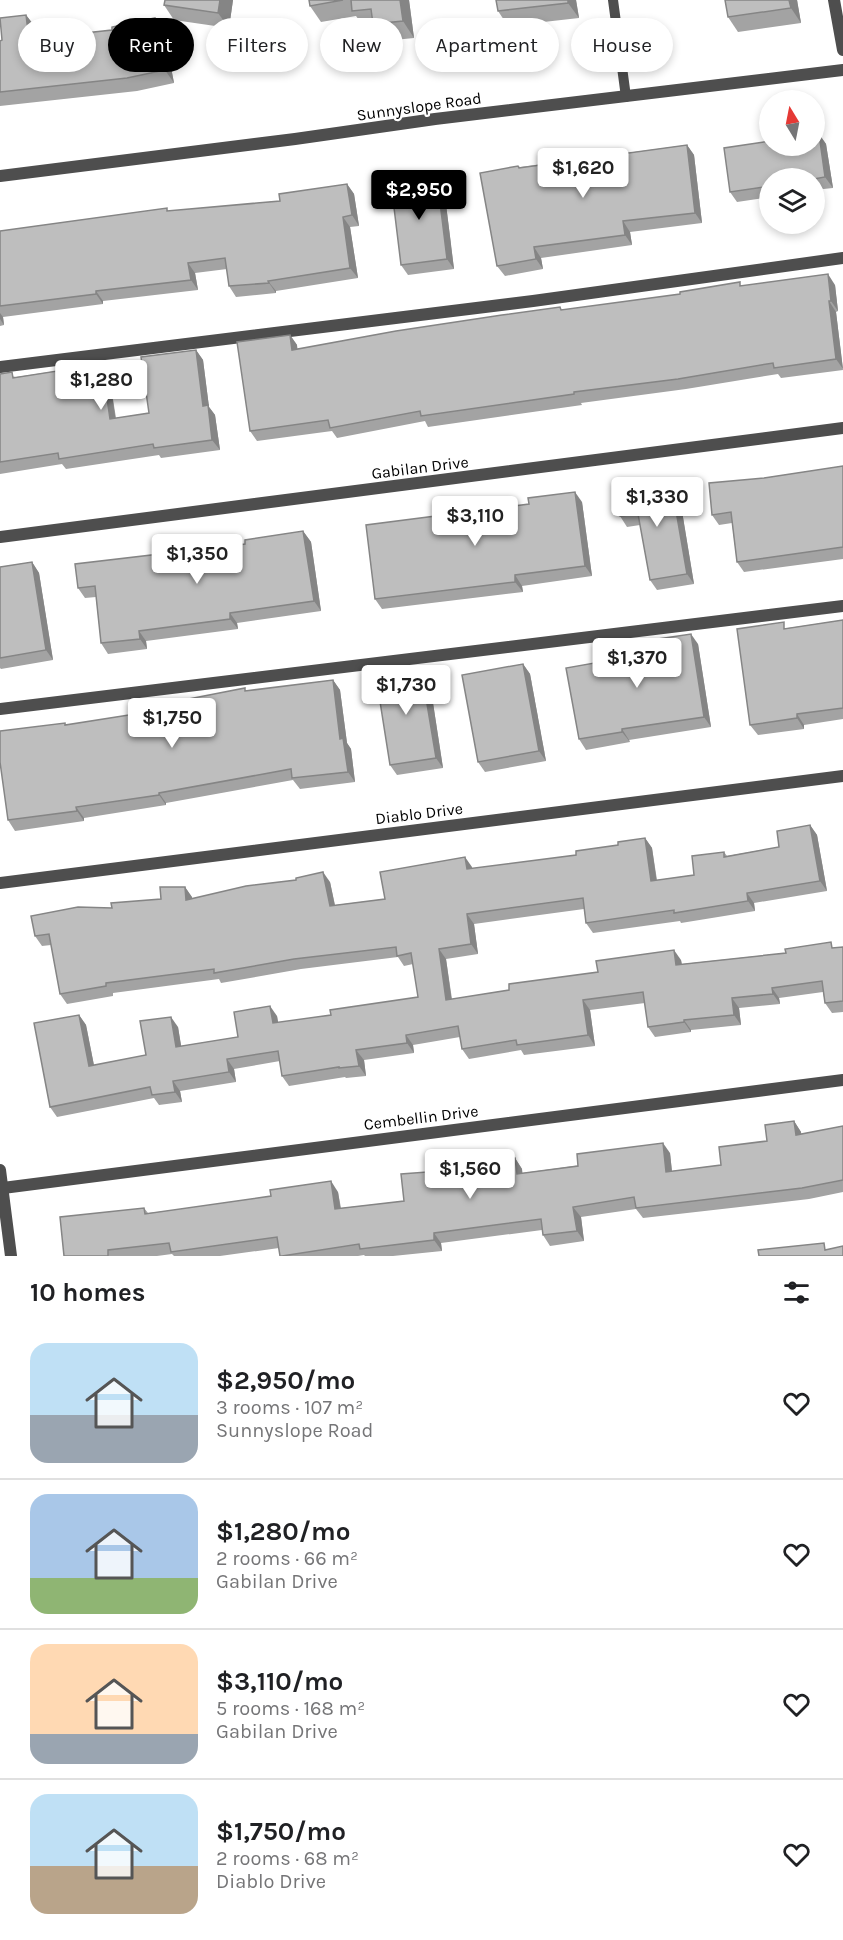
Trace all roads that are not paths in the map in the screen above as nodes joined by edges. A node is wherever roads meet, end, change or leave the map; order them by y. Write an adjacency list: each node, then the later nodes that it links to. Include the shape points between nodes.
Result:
1 (613, 0): 5 (lane)
2 (834, 0): 3 (street)
3 (843, 50)
4 (843, 71): 5 (street, Sunnyslope Road)
5 (626, 97): 6 (street, Sunnyslope Road)
6 (0, 176)
7 (843, 258): 8 (street)
8 (0, 367)
9 (843, 428): 10 (street, Gabilan Drive)
10 (0, 537)
11 (843, 606): 12 (street)
12 (0, 709)
13 (843, 776): 14 (street, Diablo Drive)
14 (0, 883)
15 (843, 1080): 17 (street, Cembellin Drive)
16 (0, 1170): 17 (street)
17 (3, 1188): 18 (street)
18 (11, 1256)

